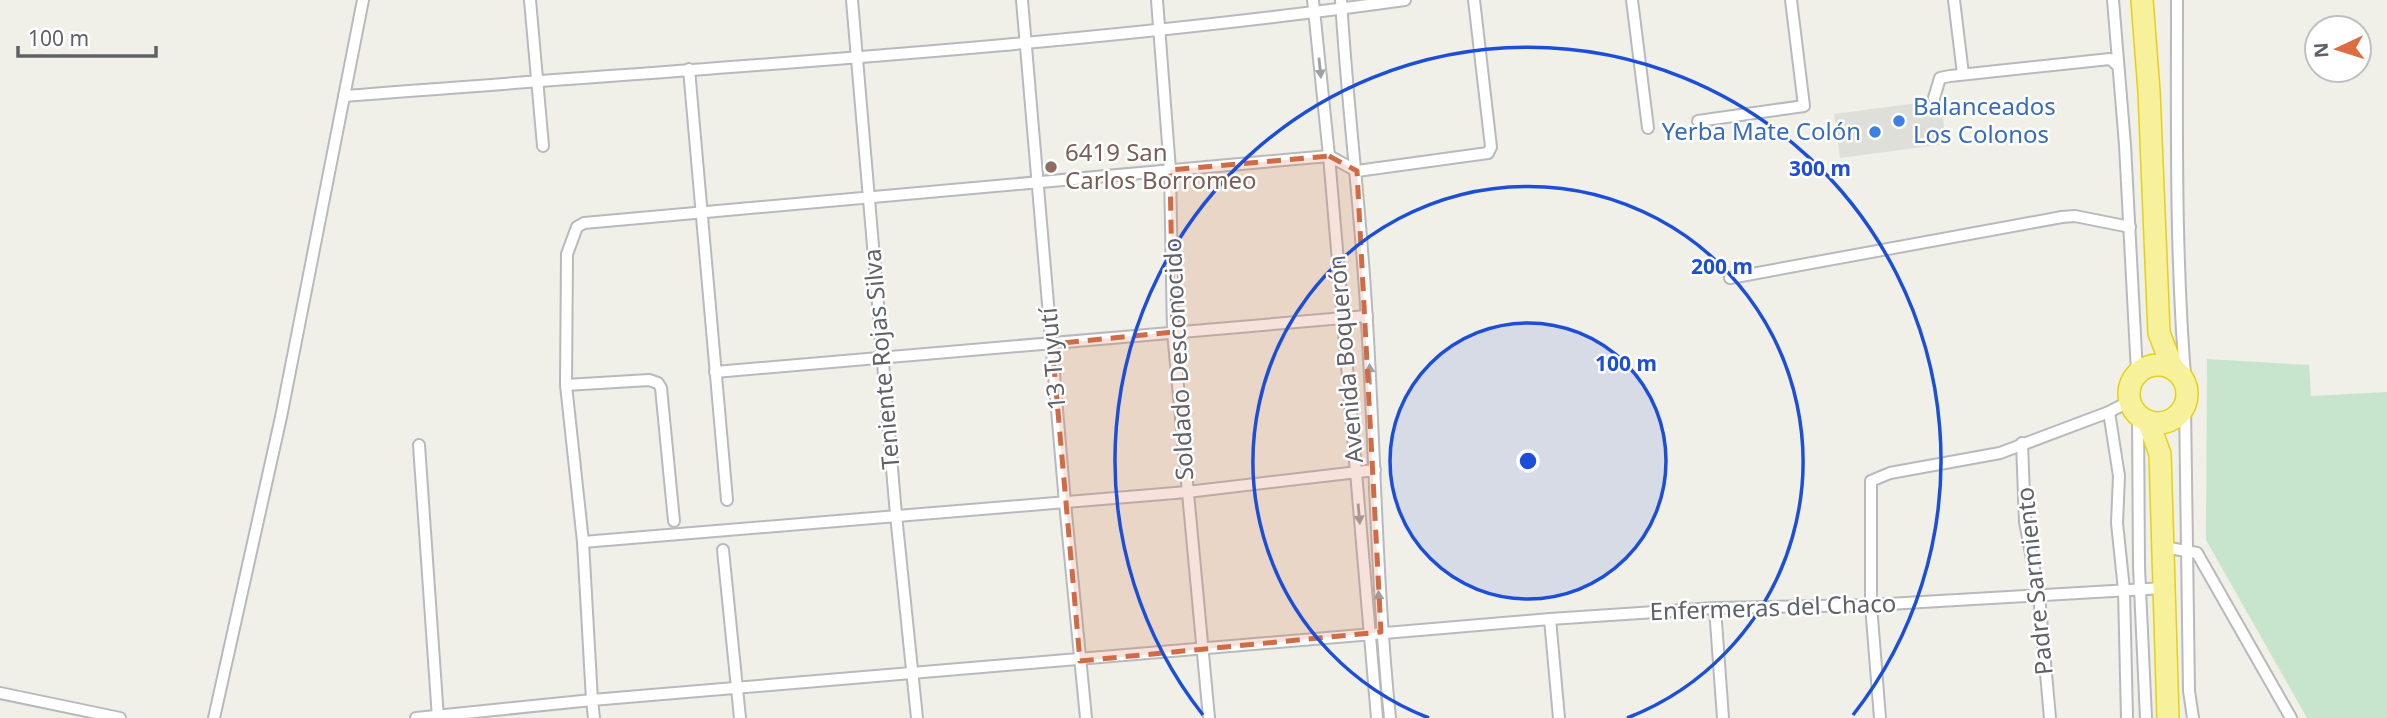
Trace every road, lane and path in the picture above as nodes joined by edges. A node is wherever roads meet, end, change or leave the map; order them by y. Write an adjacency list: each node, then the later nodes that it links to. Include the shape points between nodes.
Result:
1 (363, 0): 24 (street)
2 (530, 0): 23 (street)
3 (852, 0): 19 (street, Teniente Rojas Silva)
4 (1022, 0): 18 (street, 13 Tuyutí)
5 (1157, 0): 17 (street, Soldado Desconocido)
6 (1313, 0): 16 (street, Avenida Boquerón)
7 (1405, 0): 15 (street)
8 (1474, 0): 33 (street, via 1491,147 1488,153)
9 (1632, 0): 27 (street)
10 (1791, 0): 26 (street, via 1804,106)
11 (1954, 0): 22 (street)
12 (2113, 0): 20 (street)
13 (2142, 0): 28 (highway)
14 (2177, 0): 49 (street)
15 (1341, 4): 16 (street); 33 (street, Avenida Boquerón)
16 (1313, 13): 17 (street); 31 (street, Avenida Boquerón, one-way to 31)
17 (1160, 32): 18 (street); 32 (street, Soldado Desconocido)
18 (1026, 43): 19 (street); 34 (street, 13 Tuyutí)
19 (857, 59): 21 (street); 35 (street, Teniente Rojas Silva)
20 (2117, 65): 22 (street, via 2110,59); 29 (street)
21 (689, 69): 23 (street); 36 (street)
22 (1963, 74): 25 (street, via 1940,78)
23 (537, 80): 24 (street); 30 (street)
24 (344, 96): 83 (street, via 278,430)
25 (1934, 98)
26 (1698, 121)
27 (1647, 128)
28 (2151, 140): 29 (street); 42 (highway)
29 (2125, 145): 37 (street)
30 (543, 146)
31 (1329, 156): 32 (street); 33 (street); 40 (street, Avenida Boquerón)
32 (1170, 170): 34 (street); 41 (street, Soldado Desconocido)
33 (1357, 171): 39 (street, Avenida Boquerón)
34 (1037, 182): 35 (street); 43 (street, 13 Tuyutí)
35 (869, 197): 36 (street); 44 (street, Teniente Rojas Silva)
36 (703, 210): 46 (street); 48 (street, via 577,227 567,254)
37 (2130, 227): 38 (street, via 2062,217); 47 (street)
38 (1730, 278)
39 (1367, 316): 40 (street); 55 (street, Avenida Boquerón, one-way to 39)
40 (1343, 318): 41 (street); 56 (street, Avenida Boquerón)
41 (1174, 332): 43 (street); 57 (street, Soldado Desconocido)
42 (2159, 333): 45 (highway); 47 (highway)
43 (1052, 344): 44 (street); 59 (street, 13 Tuyutí)
44 (881, 356): 46 (street); 60 (street, Teniente Rojas Silva)
45 (2173, 369): 47 (highway, via 2157,364); 49 (highway)
46 (715, 372): 58 (street)
47 (2139, 372): 51 (highway, via 2129,389)
48 (566, 385): 61 (street, via 649,380 661,388); 62 (street)
49 (2183, 401): 51 (highway, via 2164,422); 54 (highway); 65 (street)
50 (2109, 412): 51 (street); 52 (street); 68 (street, via 2119,475 2117,523)
51 (2138, 412): 54 (highway); 67 (street)
52 (2022, 443): 69 (street, Padre Sarmiento, via 2025,522); 70 (street, via 2000,453 1890,473 1871,481)
53 (419, 444): 81 (street)
54 (2160, 454): 63 (highway)
55 (1375, 470): 56 (street); 73 (street, Avenida Boquerón, one-way to 55)
56 (1355, 473): 57 (street); 74 (street, Avenida Boquerón, one-way to 74)
57 (1187, 492): 59 (street); 75 (street, Soldado Desconocido)
58 (727, 499)
59 (1065, 503): 60 (street); 76 (street, 13 Tuyutí)
60 (896, 515): 62 (street); 77 (street, Teniente Rojas Silva)
61 (674, 522)
62 (583, 542): 80 (street)
63 (2164, 547): 65 (street); 66 (highway)
64 (723, 550): 78 (street)
65 (2187, 551): 99 (street); 100 (street, via 2197,553)
66 (2164, 588): 67 (street, Enfermeras del Chaco); 98 (highway)
67 (2140, 589): 68 (street, Enfermeras del Chaco); 97 (street)
68 (2124, 590): 69 (street, Enfermeras del Chaco); 96 (street)
69 (2039, 595): 70 (street, Enfermeras del Chaco); 95 (street, Padre Sarmiento)
70 (1871, 606): 71 (street, Enfermeras del Chaco); 94 (street)
71 (1714, 608): 72 (street, Enfermeras del Chaco); 93 (street)
72 (1550, 619): 73 (street, Enfermeras del Chaco); 92 (street)
73 (1381, 632): 74 (street, Enfermeras del Chaco); 91 (street, Avenida Boquerón)
74 (1369, 633): 75 (street, Enfermeras del Chaco); 90 (street, Avenida Boquerón)
75 (1203, 650): 76 (street, Enfermeras del Chaco); 89 (street, Soldado Desconocido)
76 (1080, 661): 77 (street, Enfermeras del Chaco); 88 (street, 13 Tuyutí)
77 (912, 674): 78 (street, Enfermeras del Chaco); 87 (street, Teniente Rojas Silva)
78 (738, 689): 80 (street, Enfermeras del Chaco); 86 (street)
79 (0, 693): 82 (street)
80 (592, 700): 81 (street, Enfermeras del Chaco); 85 (street)
81 (438, 717): 84 (street, Enfermeras del Chaco)
82 (120, 718)
83 (214, 718)
84 (416, 718)
85 (594, 718)
86 (740, 718)
87 (917, 718)
88 (1086, 718)
89 (1209, 718)
90 (1377, 718)
91 (1390, 718)
92 (1559, 718)
93 (1723, 718)
94 (1880, 718)
95 (2050, 718)
96 (2127, 718)
97 (2146, 718)
98 (2168, 718)
99 (2193, 718)
100 (2291, 718)

